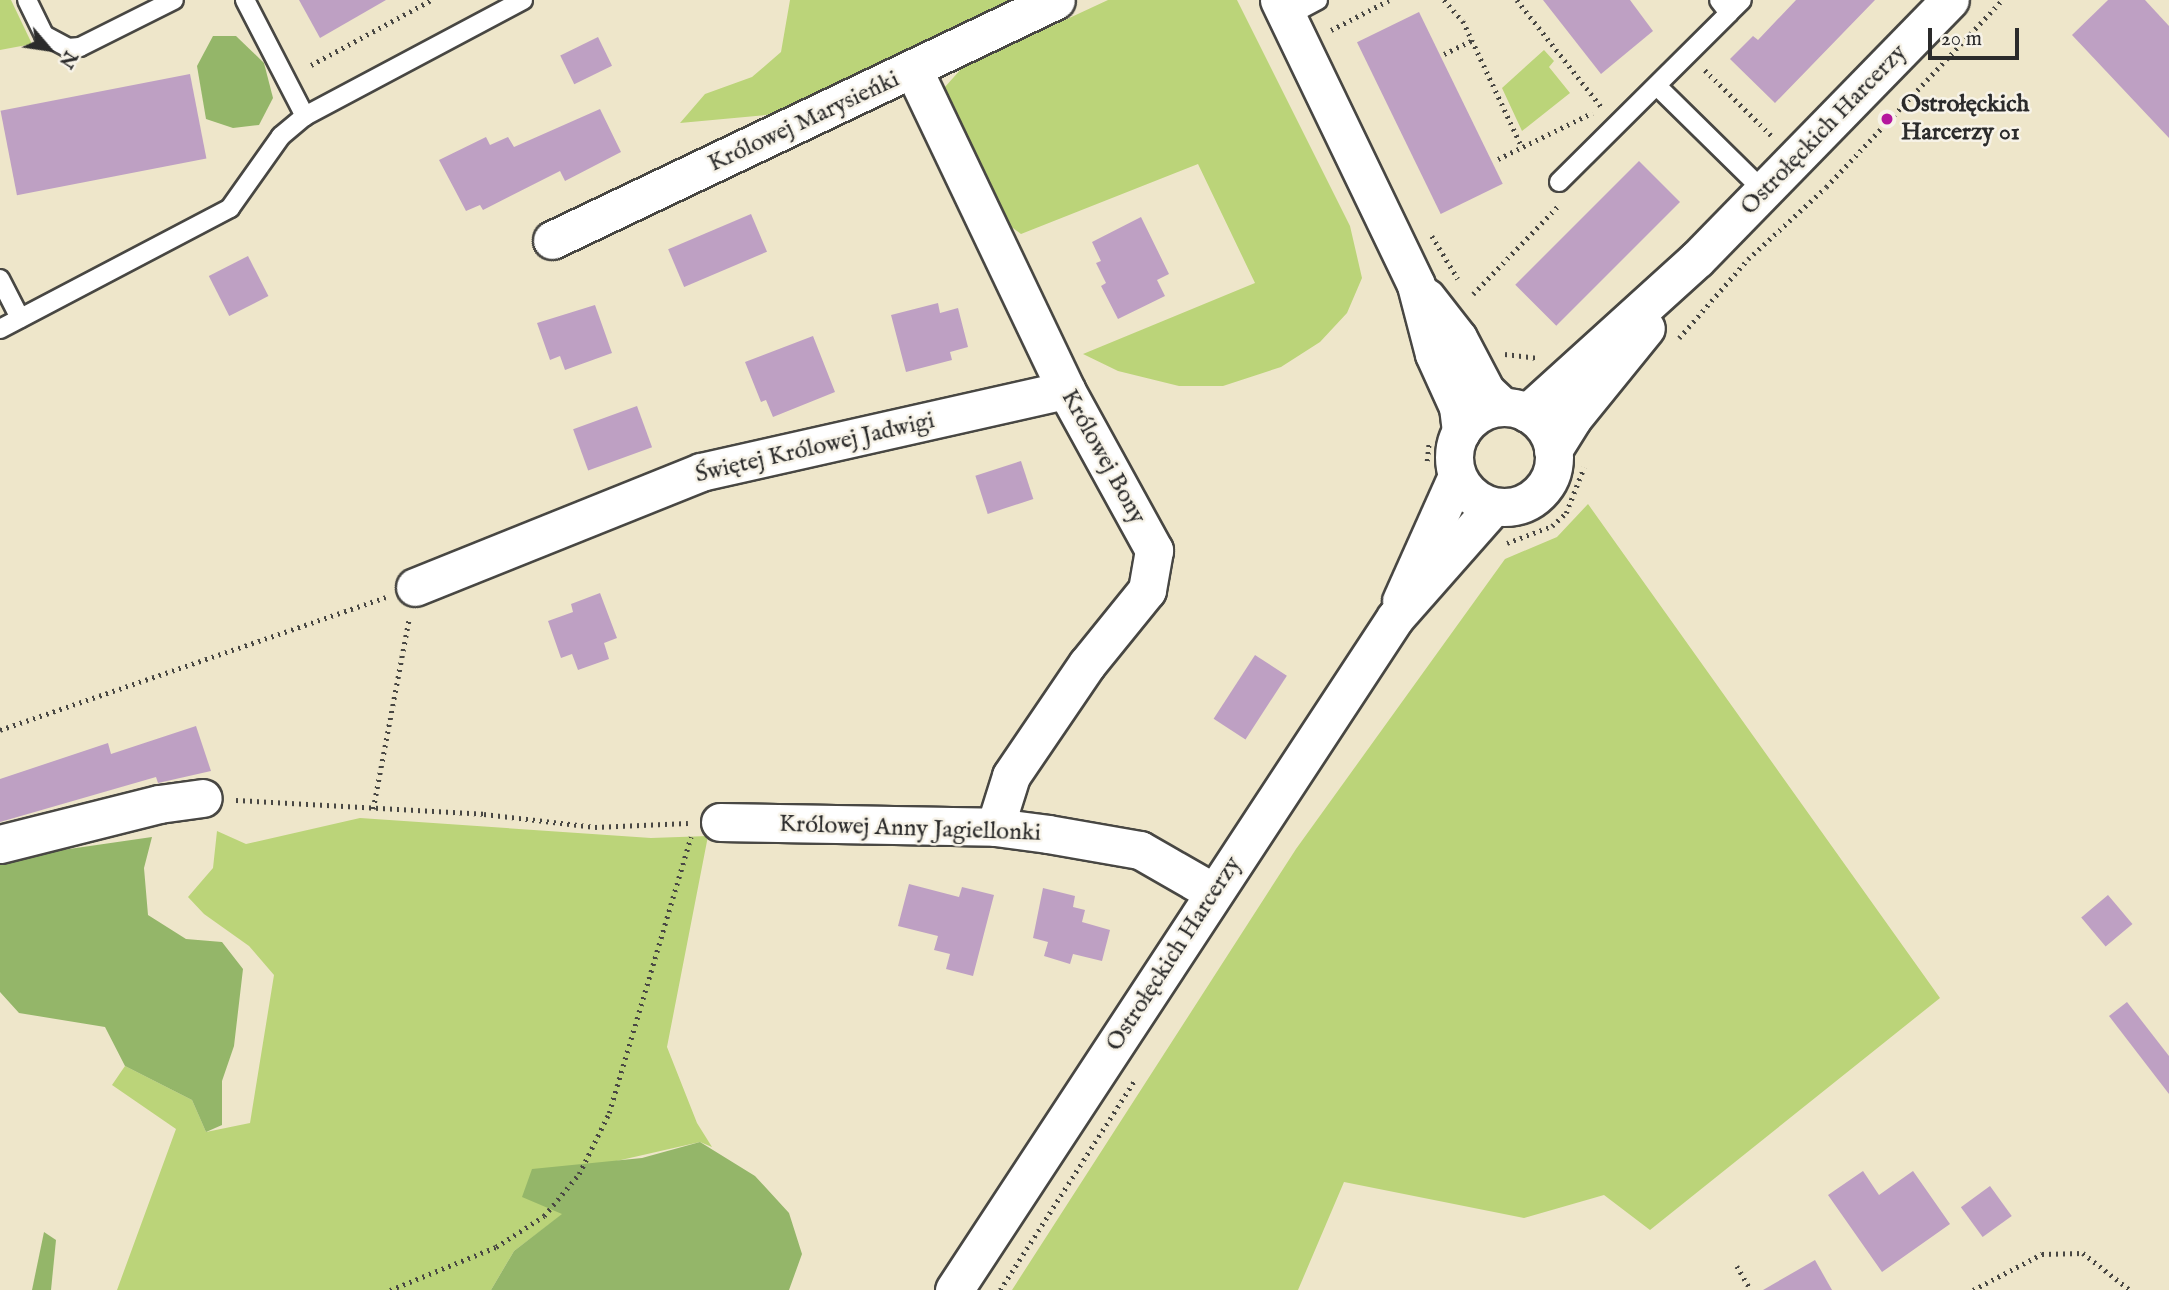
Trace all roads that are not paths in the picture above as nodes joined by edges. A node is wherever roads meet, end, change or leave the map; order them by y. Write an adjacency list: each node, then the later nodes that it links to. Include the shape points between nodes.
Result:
1 (27, 0): 2 (lane, via 44,35 68,48 80,47)
2 (174, 0)
3 (245, 0): 11 (lane)
4 (523, 0): 11 (lane)
5 (1056, 0): 9 (street, Królowej Marysieńki)
6 (1950, 0): 13 (street, Ostrołęckich Harcerzy)
7 (1730, 4): 10 (lane)
8 (1299, 5): 17 (street)
9 (914, 71): 14 (street, Królowej Marysieńki); 20 (street, Królowej Bony)
10 (1657, 86): 12 (lane); 13 (lane)
11 (305, 116): 18 (lane, via 281,136 230,208)
12 (1559, 182)
13 (1755, 182): 15 (street, Ostrołęckich Harcerzy)
14 (552, 240)
15 (1697, 259): 21 (street, Ostrołęckich Harcerzy); 23 (street, Ostrołęckich Harcerzy, via 1611,375 1572,419)
16 (0, 279): 18 (lane)
17 (1416, 285): 21 (street, via 1458,338 1486,391); 22 (street, via 1434,354 1458,407)
18 (20, 318): 19 (lane)
19 (0, 329)
20 (1066, 390): 26 (street, Świętej Królowej Jadwigi, via 701,472); 30 (street, Królowej Bony, via 1154,550 1147,590 1087,664 1011,776)
21 (1515, 410): 22 (street, Ostrołęckich Harcerzy, via 1478,414); 23 (street, via 1545,428)
22 (1445, 435): 24 (street, via 1454,453)
23 (1570, 452): 25 (street, Ostrołęckich Harcerzy, via 1542,490 1519,505)
24 (1441, 475): 25 (street); 27 (street, Ostrołęckich Harcerzy)
25 (1493, 506): 27 (street, Ostrołęckich Harcerzy)
26 (415, 587)
27 (1395, 618): 32 (street, Ostrołęckich Harcerzy)
28 (203, 798): 31 (street, via 159,804)
29 (708, 822): 30 (street, Królowej Anny Jagiellonki)
30 (995, 827): 32 (street, Królowej Anny Jagiellonki, via 1140,849)
31 (0, 844)
32 (1213, 892): 33 (street, Ostrołęckich Harcerzy)
33 (954, 1290)

